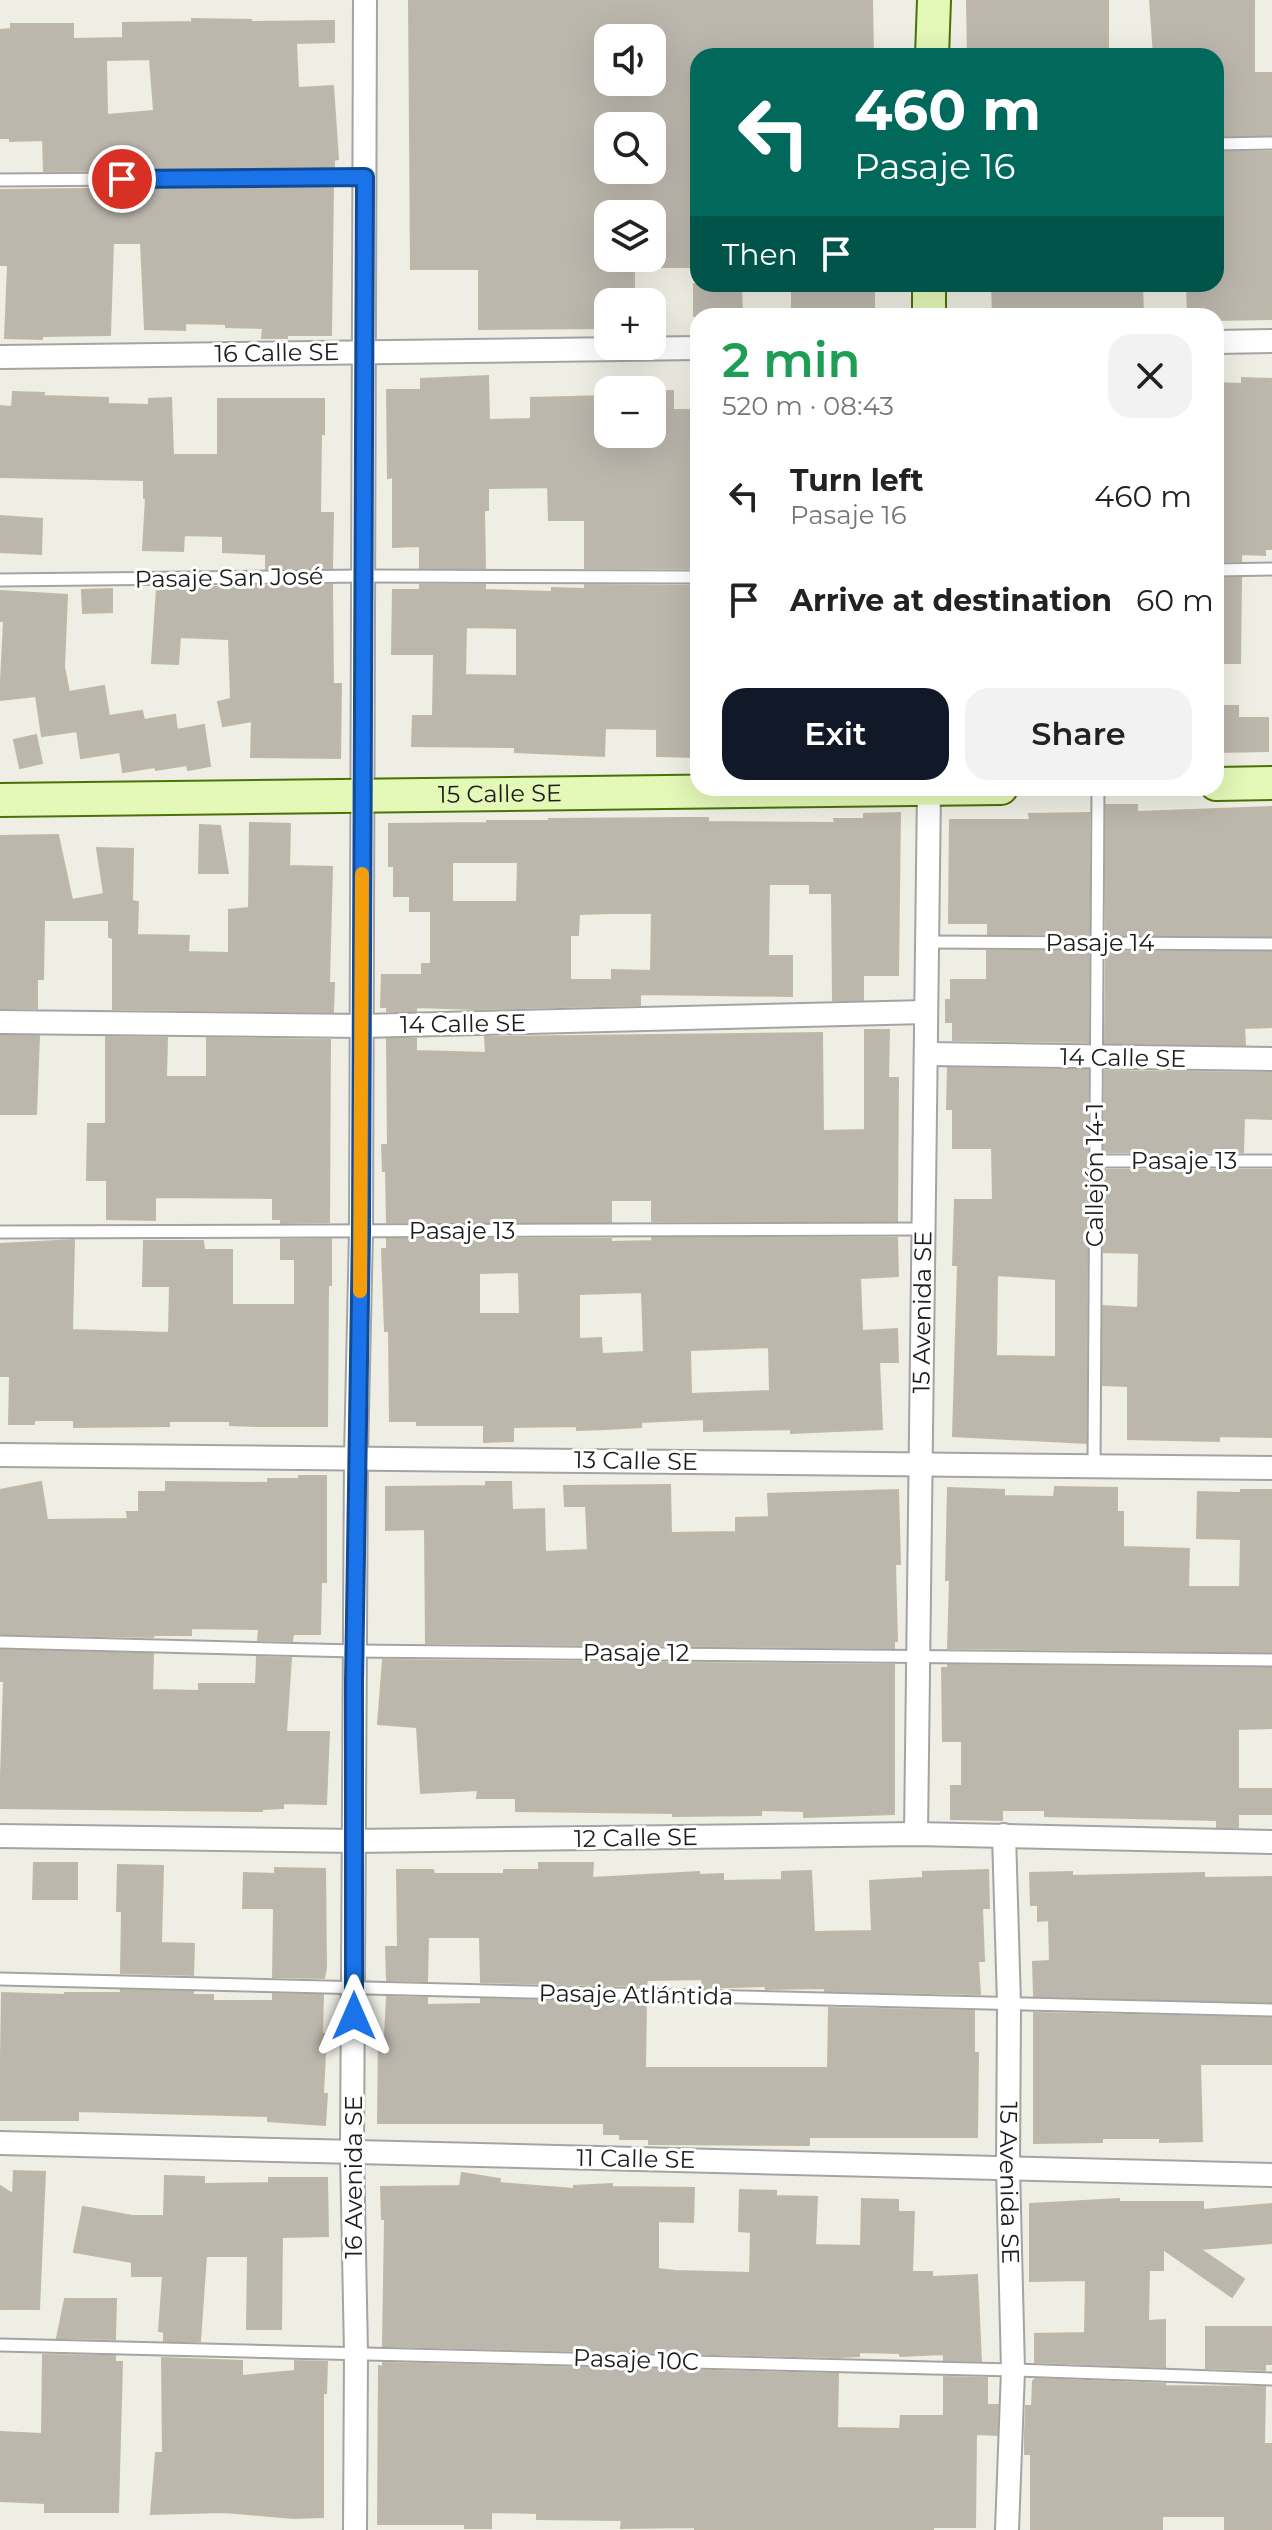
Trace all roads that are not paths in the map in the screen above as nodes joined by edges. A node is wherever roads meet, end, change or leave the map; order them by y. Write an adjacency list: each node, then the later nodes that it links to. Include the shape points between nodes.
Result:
1 (365, 0): 6 (street, 16 Avenida SE)
2 (934, 0): 3 (street)
3 (932, 48)
4 (1272, 143): 5 (lane)
5 (1224, 144)
6 (365, 177): 7 (lane); 11 (street, 16 Avenida SE)
7 (0, 180)
8 (1272, 341): 9 (street)
9 (1224, 342)
10 (690, 348): 11 (street, 16 Calle SE)
11 (364, 352): 12 (street, 16 Calle SE); 15 (street, 16 Avenida SE)
12 (0, 357)
13 (1272, 569): 14 (lane)
14 (1224, 570)
15 (364, 576): 16 (lane, Pasaje San José); 17 (lane, Pasaje San José); 23 (street, 16 Avenida SE)
16 (690, 577)
17 (0, 580)
18 (1272, 783): 19 (street)
19 (1224, 784)
20 (690, 792): 23 (street, 15 Calle SE)
21 (929, 796): 25 (street, 15 Avenida SE)
22 (1098, 796): 26 (lane, Callejón 14-1)
23 (363, 797): 24 (street, 15 Calle SE); 30 (street, 16 Avenida SE)
24 (0, 800)
25 (927, 942): 26 (lane, Pasaje 14); 28 (street, 15 Avenida SE)
26 (1096, 943): 27 (lane, Pasaje 14); 32 (lane, Callejón 14-1)
27 (1272, 944)
28 (926, 1012): 30 (street, 14 Calle SE); 31 (street, 15 Avenida SE)
29 (0, 1022): 30 (street, 14 Calle SE)
30 (362, 1026): 37 (street, 16 Avenida SE)
31 (926, 1054): 32 (street, 14 Calle SE); 36 (street, 15 Avenida SE)
32 (1096, 1058): 33 (street, 14 Calle SE); 34 (lane, Callejón 14-1)
33 (1272, 1059)
34 (1096, 1161): 35 (lane, Pasaje 13); 42 (lane, Callejón 14-1)
35 (1272, 1161)
36 (923, 1229): 37 (lane, Pasaje 13); 41 (street, 15 Avenida SE)
37 (361, 1231): 38 (lane, Pasaje 13); 40 (street, 16 Avenida SE)
38 (0, 1232)
39 (0, 1455): 40 (street, 13 Calle SE)
40 (356, 1457): 41 (street, 13 Calle SE); 45 (street, 16 Avenida SE)
41 (921, 1466): 42 (street, 13 Calle SE); 46 (street, 15 Avenida SE)
42 (1094, 1467): 43 (street, 13 Calle SE)
43 (1272, 1468)
44 (0, 1642): 45 (lane, Pasaje 12)
45 (354, 1651): 46 (lane, Pasaje 12); 51 (street, 16 Avenida SE)
46 (918, 1655): 47 (lane, Pasaje 12); 48 (street, 15 Avenida SE)
47 (1272, 1660)
48 (916, 1834): 49 (street, 12 Calle SE); 51 (street, 12 Calle SE)
49 (1004, 1835): 52 (street, 12 Calle SE); 55 (street, 15 Avenida SE)
50 (0, 1836): 51 (street, 12 Calle SE)
51 (354, 1841): 54 (street, 16 Avenida SE)
52 (1272, 1842)
53 (0, 1979): 54 (lane, Pasaje Atlántida)
54 (355, 1988): 55 (lane, Pasaje Atlántida); 58 (street, 16 Avenida SE)
55 (1009, 2004): 56 (lane, Pasaje Atlántida); 59 (street, 15 Avenida SE)
56 (1272, 2010)
57 (0, 2143): 58 (street, 11 Calle SE)
58 (352, 2152): 59 (street, 11 Calle SE); 62 (street, 16 Avenida SE)
59 (1008, 2168): 60 (street, 11 Calle SE); 63 (street, 15 Avenida SE)
60 (1272, 2175)
61 (0, 2345): 62 (lane, Pasaje 10C)
62 (356, 2353): 63 (lane, Pasaje 10C); 65 (street, 16 Avenida SE)
63 (1013, 2370): 64 (lane, Pasaje 10C); 66 (street, 15 Avenida SE)
64 (1272, 2379)
65 (355, 2530)
66 (1007, 2530)

